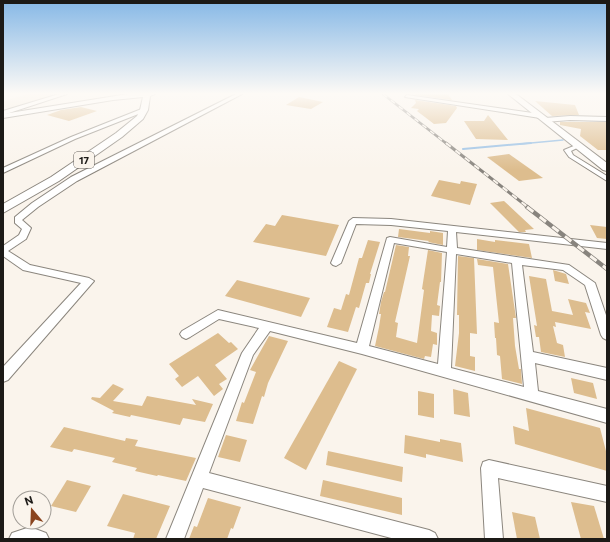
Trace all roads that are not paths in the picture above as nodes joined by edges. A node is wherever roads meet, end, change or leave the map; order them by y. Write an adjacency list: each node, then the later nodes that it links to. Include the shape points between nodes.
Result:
1 (120, 119): 7 (street)
2 (137, 119): 9 (highway, 17, via 102,148)
3 (190, 119): 13 (street, via 90,170 35,205 18,219 27,228 23,237)
4 (544, 119): 5 (highway)
5 (578, 146): 6 (highway); 8 (street, via 567,150 571,156)
6 (607, 168)
7 (3, 171)
8 (607, 179)
9 (3, 209)
10 (452, 229): 11 (street); 12 (street); 15 (street, via 392,222 353,221)
11 (607, 246)
12 (452, 250): 14 (street); 19 (street, via 390,240); 21 (street)
13 (3, 251): 23 (street, via 27,268 89,281)
14 (517, 261): 18 (street, via 566,267 590,283); 20 (street)
15 (336, 263)
16 (267, 326): 17 (street, via 218,314); 19 (street); 26 (street, via 248,353)
17 (186, 334)
18 (607, 334)
19 (362, 349): 21 (street)
20 (527, 356): 22 (street); 24 (street)
21 (444, 372): 24 (street)
22 (607, 374)
23 (3, 376)
24 (532, 395): 25 (street)
25 (607, 416)
26 (199, 479): 30 (street); 31 (street)
27 (607, 494): 32 (street, via 489,468)
28 (18, 539): 29 (street, via 30,536)
29 (40, 539)
30 (174, 539)
31 (430, 539)
32 (494, 539)

